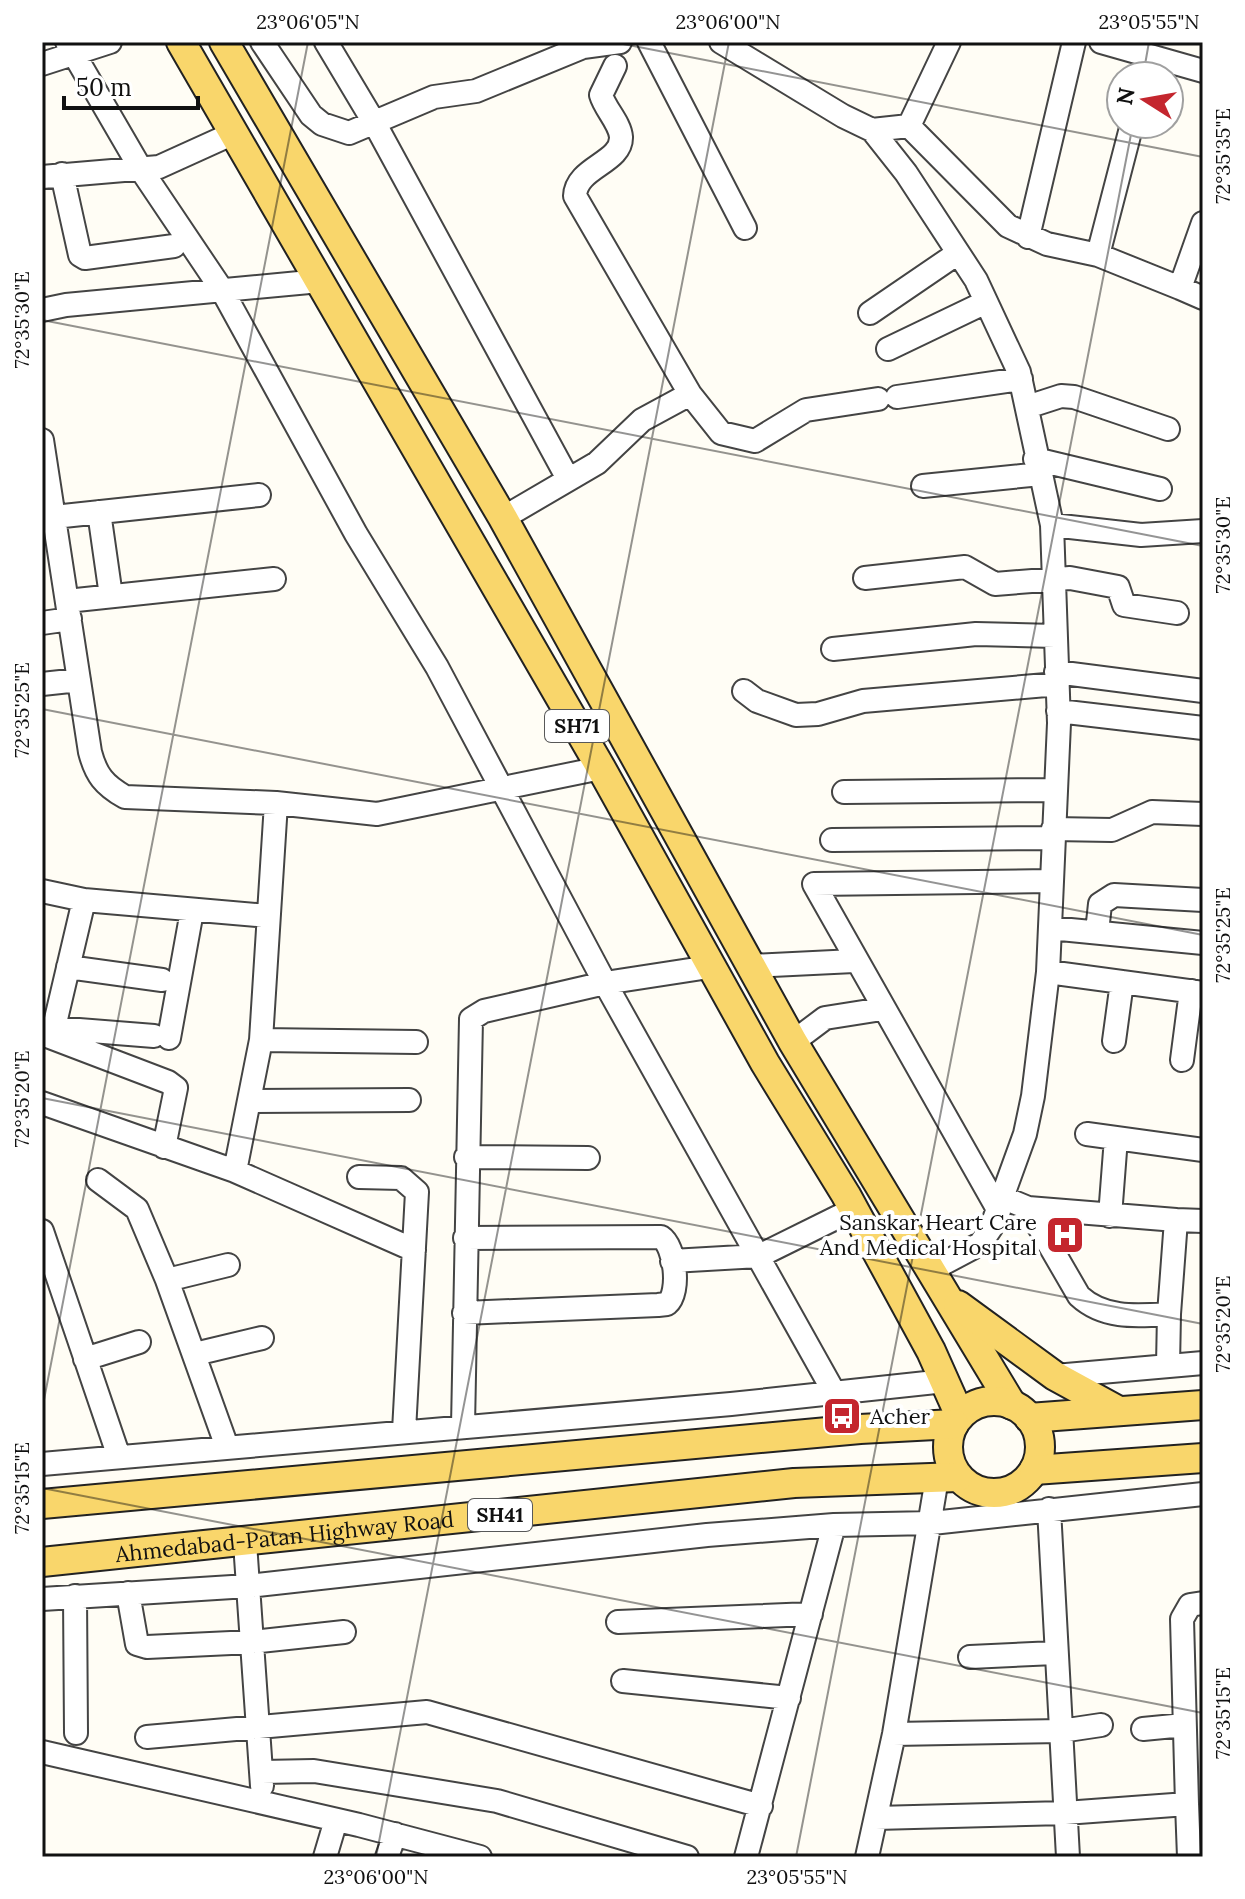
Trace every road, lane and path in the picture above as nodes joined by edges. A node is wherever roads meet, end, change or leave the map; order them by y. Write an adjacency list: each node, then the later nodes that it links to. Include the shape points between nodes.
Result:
1 (110, 42): 12 (street)
2 (181, 42): 19 (main road, SH71)
3 (224, 42): 49 (main road, SH71)
4 (262, 42): 16 (street, via 322,124 349,133)
5 (326, 42): 16 (street)
6 (620, 42): 16 (street, via 583,47 476,91 434,97)
7 (649, 42): 24 (street)
8 (721, 42): 18 (street)
9 (949, 42): 17 (street)
10 (1074, 42): 25 (street)
11 (1101, 42): 13 (street)
12 (70, 48): 14 (street); 21 (street)
13 (1135, 60)
14 (42, 64)
15 (615, 66): 38 (street, via 601,95 621,141 580,179 575,196)
16 (375, 124): 43 (street)
17 (909, 126): 18 (street); 25 (street, via 996,216)
18 (872, 130): 27 (street)
19 (234, 133): 21 (street); 29 (main road, SH71)
20 (1128, 140): 28 (street)
21 (142, 171): 22 (street); 31 (street)
22 (52, 175): 26 (street, via 85,258)
23 (1203, 223): 30 (street)
24 (745, 228)
25 (1028, 237): 28 (street)
26 (174, 246)
27 (958, 253): 33 (street); 35 (street)
28 (1098, 255): 30 (street)
29 (320, 281): 31 (street); 69 (main road, SH71)
30 (1180, 288): 32 (street)
31 (222, 290): 34 (street); 70 (street, via 356,534 437,667)
32 (1203, 298)
33 (986, 302): 36 (street); 37 (street)
34 (42, 310)
35 (870, 313)
36 (888, 349)
37 (1021, 379): 38 (street, via 806,410 764,437 745,441 721,433); 39 (street)
38 (690, 394): 43 (street, via 642,420 612,453)
39 (1027, 407): 40 (street, via 1074,397); 42 (street)
40 (1168, 429)
41 (42, 440): 48 (street)
42 (1038, 467): 44 (street); 45 (street); 50 (street)
43 (567, 477): 49 (street)
44 (923, 486)
45 (1160, 489)
46 (259, 495): 47 (street)
47 (99, 512): 48 (street); 56 (street)
48 (54, 517): 52 (street)
49 (503, 518): 87 (main road, SH71)
50 (1052, 525): 51 (street, via 1141,535); 55 (street)
51 (1203, 531)
52 (51, 556): 57 (street)
53 (865, 578): 55 (street, via 965,567 995,584)
54 (274, 579): 56 (street)
55 (1054, 582): 58 (street, via 1100,582 1118,587 1124,605); 60 (street)
56 (111, 596): 57 (street)
57 (69, 610): 59 (street); 63 (street)
58 (1177, 613)
59 (42, 623)
60 (1055, 636): 61 (street, via 976,634); 62 (street)
61 (833, 649)
62 (1057, 678): 65 (street, via 863,701 796,715); 66 (street); 67 (street)
63 (79, 680): 64 (street); 73 (street, via 96,775 110,788 125,797 147,799)
64 (42, 684)
65 (744, 691)
66 (1203, 691)
67 (1058, 711): 68 (street); 71 (street)
68 (1203, 728)
69 (601, 768): 70 (street); 89 (main road, SH71)
70 (499, 788): 73 (street, via 377,814); 93 (street)
71 (1055, 790): 72 (street); 75 (street)
72 (844, 792)
73 (276, 803): 82 (street)
74 (1203, 814): 75 (street, via 1152,812 1112,830)
75 (1053, 834): 76 (street); 77 (street)
76 (832, 840)
77 (1050, 881): 83 (street); 86 (street, via 814,884)
78 (42, 891): 79 (street)
79 (84, 900): 81 (street); 88 (street)
80 (1203, 900): 84 (street, via 1114,895 1100,904)
81 (192, 911): 82 (street); 96 (street, via 162,1037)
82 (268, 916): 97 (street)
83 (1050, 928): 84 (street); 90 (street)
84 (1097, 932): 85 (street)
85 (1203, 943)
86 (854, 961): 87 (street); 95 (street)
87 (751, 966): 100 (main road, SH71)
88 (68, 967): 91 (street); 96 (street)
89 (709, 967): 93 (street); 102 (main road, SH71)
90 (1048, 972): 92 (street); 115 (street, via 1033,1096)
91 (162, 980)
92 (1122, 982): 94 (street); 98 (street)
93 (605, 983): 110 (street, via 484,1011 471,1019); 124 (street)
94 (1197, 992): 101 (street)
95 (882, 1009): 100 (street, via 825,1018); 115 (street)
96 (49, 1032): 108 (street, via 176,1088)
97 (261, 1040): 99 (street); 104 (street)
98 (1114, 1041)
99 (416, 1042)
100 (793, 1042): 102 (main road); 127 (main road, SH71)
101 (1182, 1060)
102 (765, 1063): 117 (main road, SH71)
103 (409, 1100): 104 (street)
104 (250, 1101): 112 (street)
105 (42, 1103): 108 (street)
106 (1087, 1134): 107 (street)
107 (1116, 1138): 109 (street); 118 (street)
108 (164, 1147): 112 (street)
109 (1203, 1150)
110 (466, 1157): 111 (street); 122 (street)
111 (588, 1158)
112 (235, 1171): 123 (street)
113 (359, 1177): 123 (street, via 401,1178 417,1192)
114 (98, 1180): 128 (street, via 137,1209)
115 (1001, 1204): 116 (street); 127 (street, via 980,1244)
116 (1028, 1208): 118 (street); 131 (street, via 1079,1296 1091,1307 1109,1314)
117 (854, 1209): 124 (street); 139 (main road, SH71)
118 (1110, 1216): 119 (street)
119 (1176, 1220): 120 (street); 131 (street)
120 (1203, 1221)
121 (42, 1231): 135 (street)
122 (465, 1238): 125 (street, via 661,1237 668,1242); 130 (street)
123 (414, 1250): 146 (street)
124 (759, 1256): 125 (street); 140 (street)
125 (672, 1261): 130 (street, via 674,1292 667,1304)
126 (228, 1265): 128 (street)
127 (931, 1270): 129 (main road, SH71)
128 (167, 1280): 134 (street)
129 (945, 1295): 138 (main road); 142 (main road, SH71)
130 (464, 1313): 145 (street)
131 (1169, 1314): 137 (street)
132 (262, 1338): 134 (street)
133 (139, 1342): 135 (street)
134 (195, 1354): 147 (street)
135 (85, 1359): 148 (street)
136 (1203, 1363): 137 (street)
137 (1168, 1365): 138 (street)
138 (1055, 1376): 143 (main road)
139 (945, 1381): 140 (street); 144 (main road, SH71)
140 (835, 1394): 145 (street)
141 (1203, 1405): 143 (main road)
142 (1020, 1411): 143 (main road); 144 (main road, via 979,1403); 151 (main road, via 1040,1449)
143 (1119, 1411)
144 (957, 1420): 152 (main road, via 948,1446); 154 (main road)
145 (463, 1426): 146 (street)
146 (404, 1431): 147 (street)
147 (227, 1447): 148 (street)
148 (119, 1457): 150 (street)
149 (1203, 1458): 151 (main road, SH41)
150 (42, 1464)
151 (1034, 1470): 152 (main road, SH41, via 1019,1486 998,1493)
152 (948, 1477): 156 (street); 158 (main road, Ahmedabad-Patan Highway Road / SH41, via 794,1483)
153 (1203, 1494): 155 (street)
154 (42, 1504)
155 (1049, 1509): 156 (street); 169 (street)
156 (932, 1523): 157 (street); 179 (street)
157 (834, 1525): 160 (street); 165 (street)
158 (245, 1543): 159 (main road, Ahmedabad-Patan Highway Road / SH41); 160 (street)
159 (42, 1562)
160 (248, 1586): 161 (street); 168 (street)
161 (128, 1593): 162 (street); 168 (street, via 137,1644)
162 (75, 1596): 163 (street); 178 (street)
163 (42, 1599)
164 (1203, 1603): 174 (street, via 1190,1605 1182,1619)
165 (811, 1614): 166 (street); 172 (street)
166 (618, 1622)
167 (344, 1632): 168 (street)
168 (252, 1642): 175 (street)
169 (1055, 1653): 170 (street); 177 (street)
170 (970, 1657)
171 (623, 1681): 172 (street)
172 (789, 1698): 185 (street)
173 (1101, 1725): 177 (street)
174 (1184, 1725): 176 (street); 184 (street)
175 (258, 1727): 180 (street); 182 (street); 185 (street, via 427,1712)
176 (1143, 1729)
177 (1061, 1731): 179 (street); 186 (street)
178 (76, 1733)
179 (894, 1734): 187 (street)
180 (147, 1737)
181 (42, 1752): 183 (street)
182 (262, 1772): 183 (street); 193 (street, via 330,1773 497,1801)
183 (263, 1803): 188 (street)
184 (1187, 1804): 186 (street); 197 (street)
185 (761, 1806): 194 (street)
186 (1065, 1813): 187 (street); 196 (street)
187 (876, 1818): 195 (street)
188 (336, 1820): 189 (street); 190 (street)
189 (395, 1834): 191 (street); 192 (street)
190 (325, 1857)
191 (387, 1857)
192 (480, 1857)
193 (687, 1857)
194 (746, 1857)
195 (867, 1857)
196 (1068, 1857)
197 (1189, 1857)

